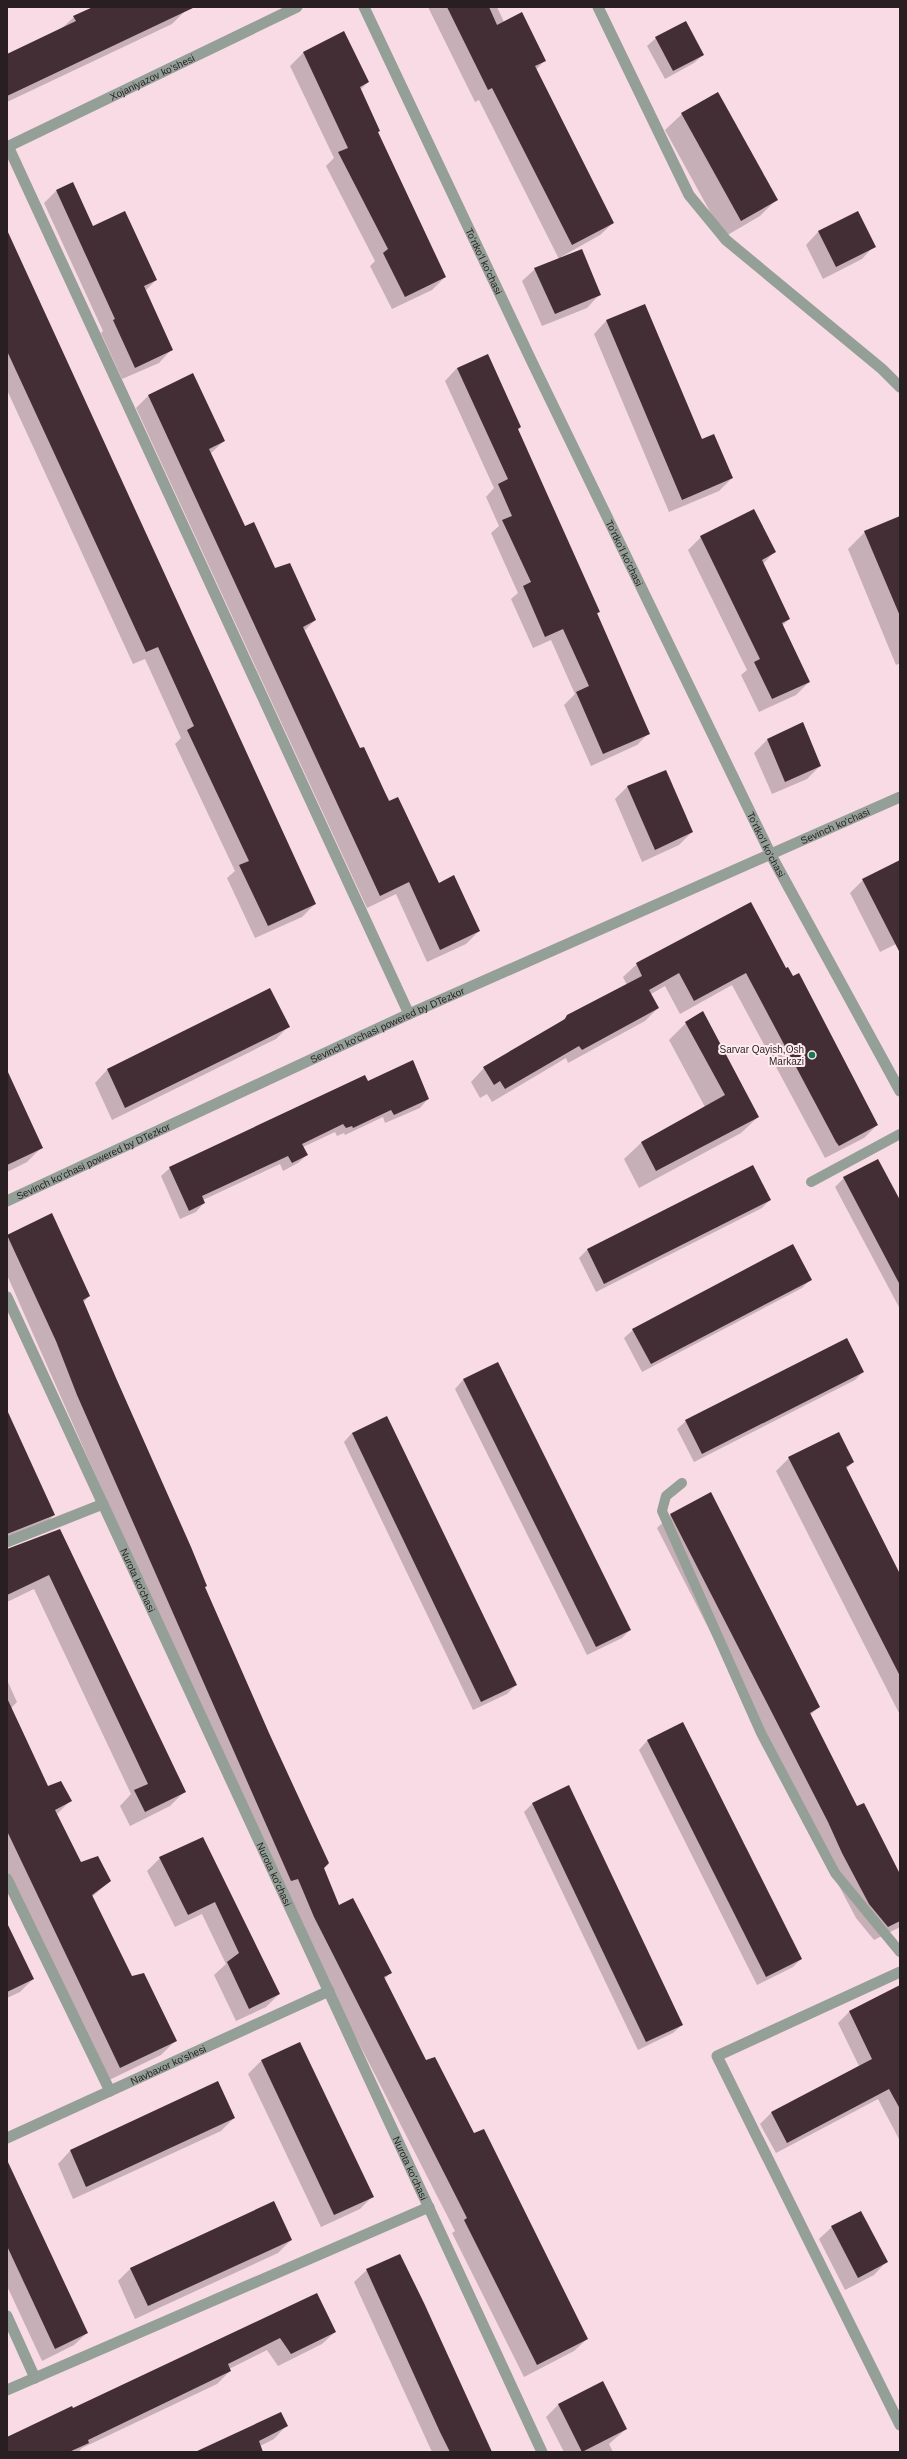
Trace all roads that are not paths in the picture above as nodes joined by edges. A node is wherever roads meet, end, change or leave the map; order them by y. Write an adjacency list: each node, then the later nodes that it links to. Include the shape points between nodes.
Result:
1 (297, 7): 4 (street, Xojaniyazov ko'shesi)
2 (364, 7): 7 (street, To'rtko'l ko'chasi, via 532,362)
3 (598, 7): 5 (street, via 689,195 726,240 882,369)
4 (8, 146): 8 (street)
5 (900, 387)
6 (900, 797): 7 (street, Sevinch ko'chasi)
7 (771, 855): 8 (street, Sevinch ko'chasi powered by DTezkor); 9 (street, To'rtko'l ko'chasi)
8 (409, 1014): 12 (street, Sevinch ko'chasi powered by DTezkor)
9 (900, 1091)
10 (900, 1134): 11 (lane)
11 (811, 1182)
12 (7, 1201)
13 (7, 1297): 15 (street, Nurota ko'chasi)
14 (682, 1483): 18 (lane, via 666,1496 662,1511 761,1733 835,1873)
15 (103, 1504): 16 (street); 20 (street, Nurota ko'chasi)
16 (7, 1542)
17 (7, 1879): 21 (street)
18 (900, 1952)
19 (900, 1972): 27 (street, via 717,2056)
20 (329, 1991): 21 (street, Navbaxor ko'shesi); 23 (street, Nurota ko'chasi)
21 (110, 2091): 22 (street, Navbaxor ko'shesi)
22 (7, 2138)
23 (429, 2206): 25 (street); 28 (street, Nurota ko'chasi)
24 (7, 2316): 25 (street)
25 (35, 2378): 26 (street)
26 (7, 2390)
27 (900, 2425)
28 (542, 2452)

